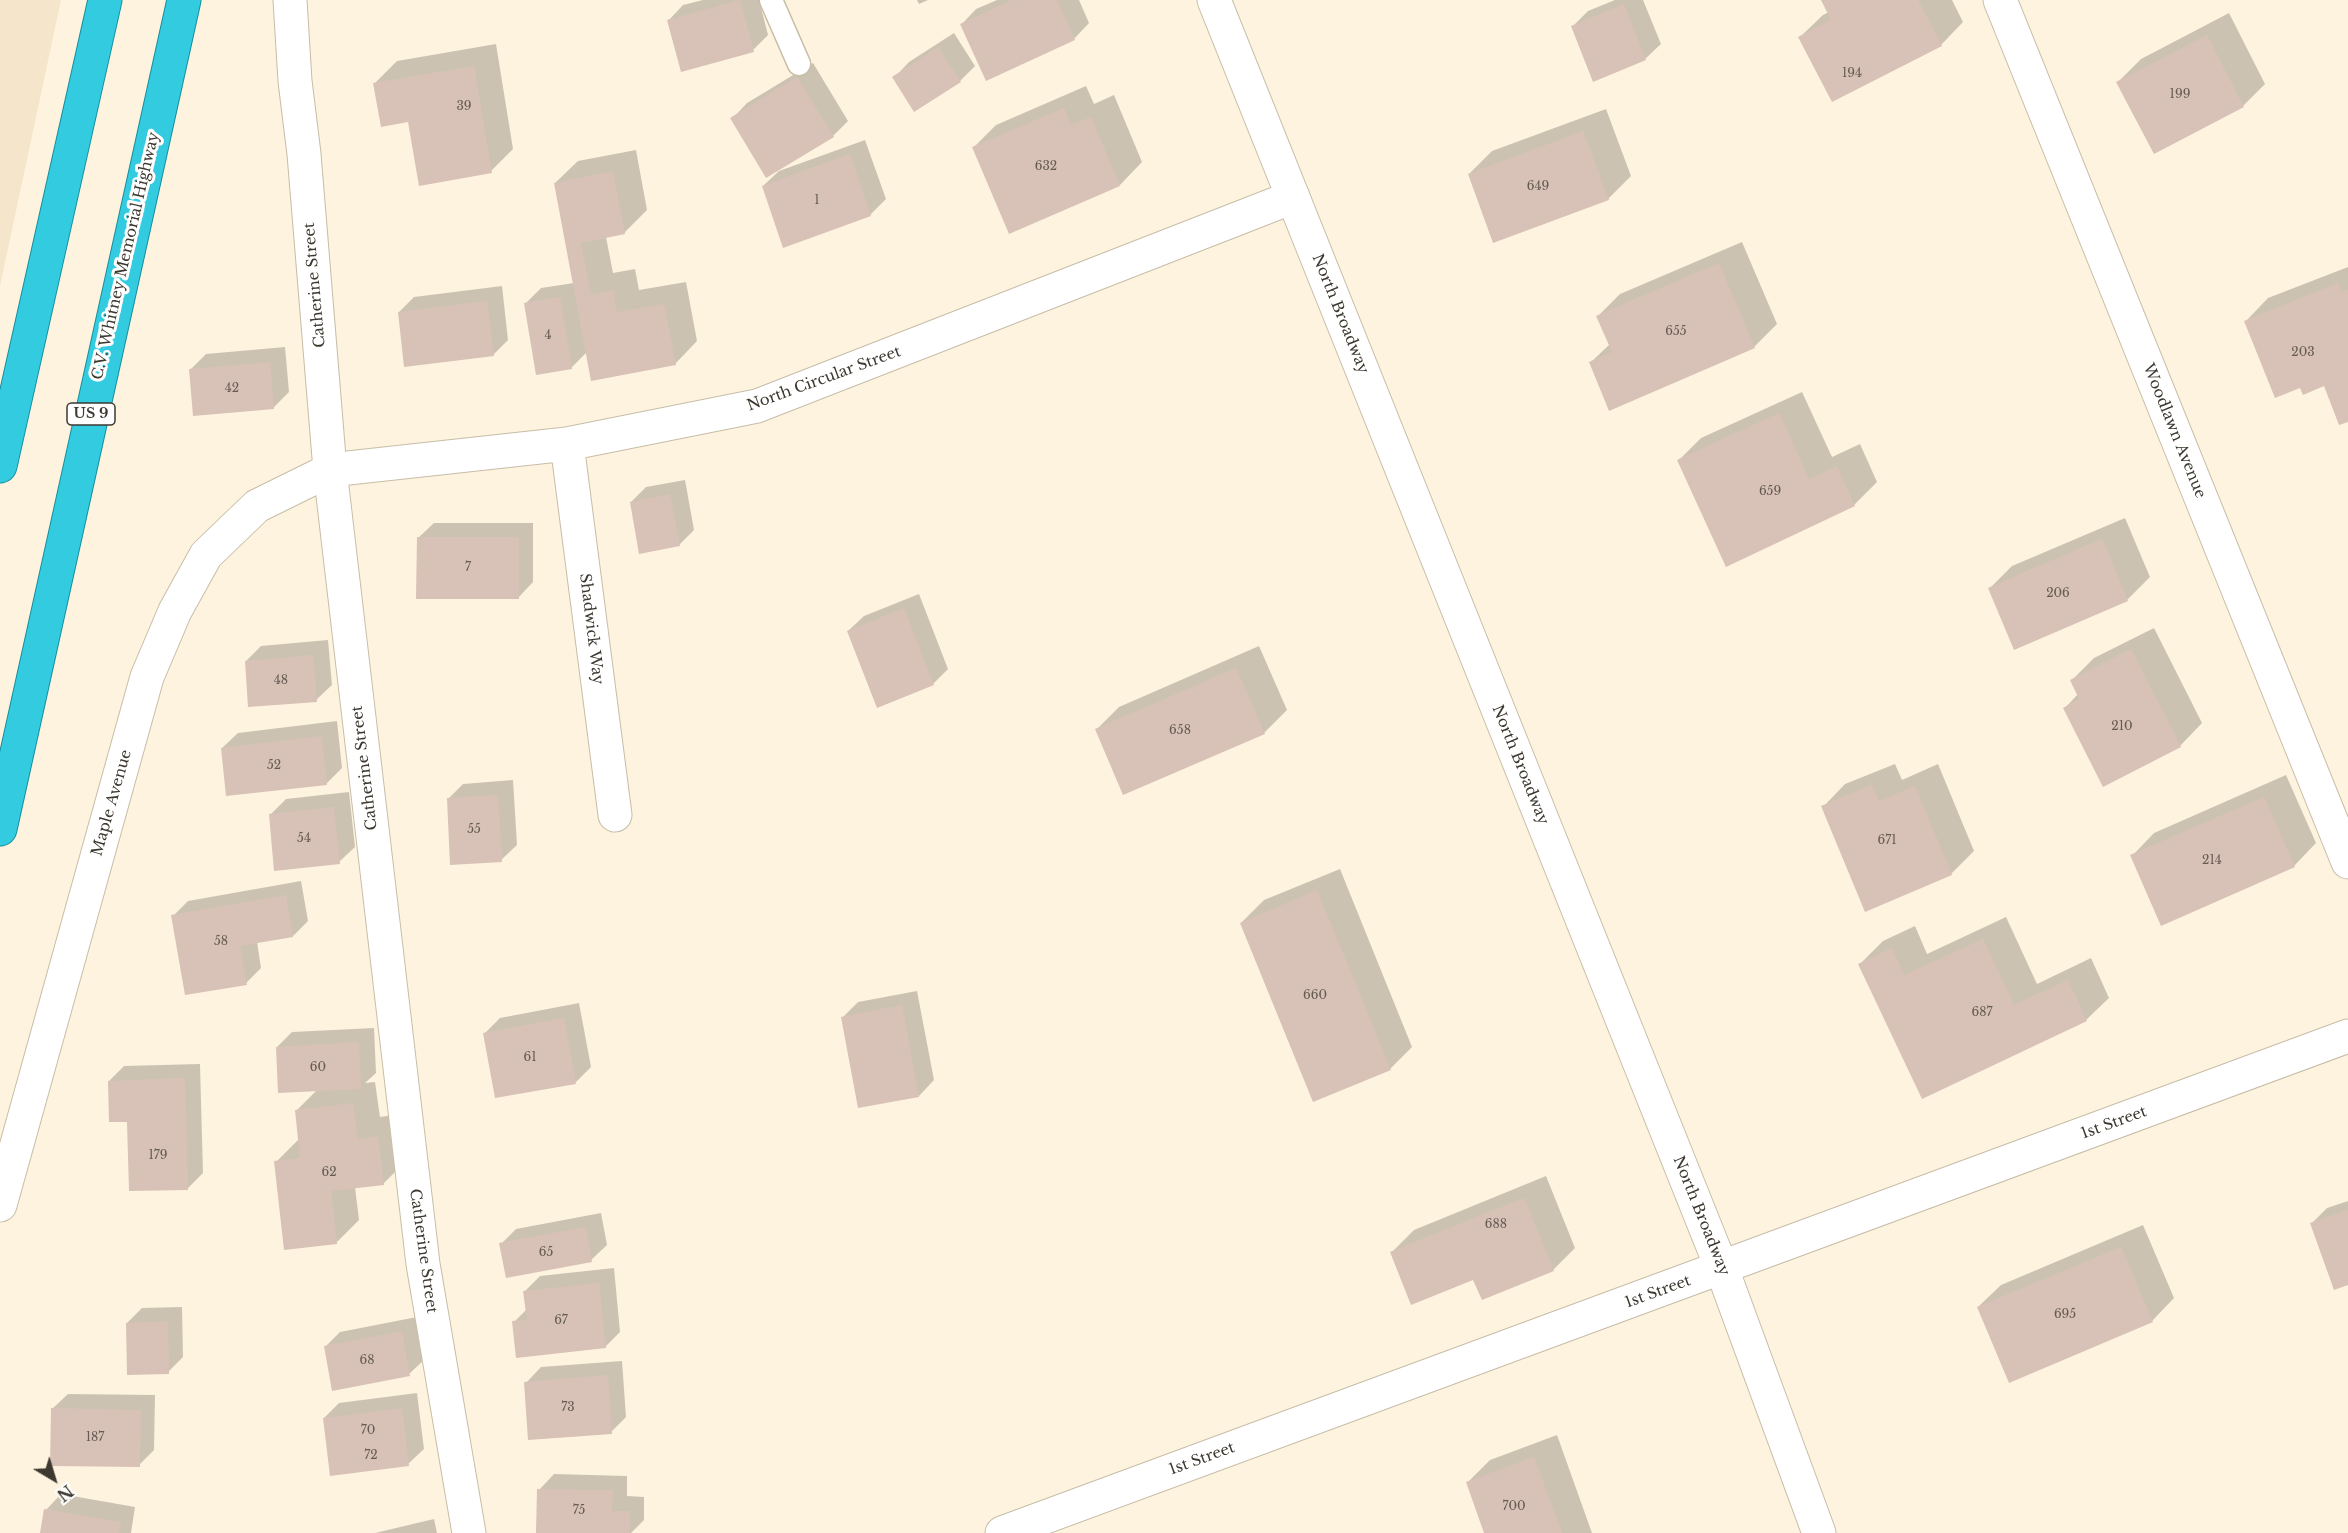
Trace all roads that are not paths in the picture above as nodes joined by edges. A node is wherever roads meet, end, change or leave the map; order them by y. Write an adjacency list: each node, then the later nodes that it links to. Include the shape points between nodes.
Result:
1 (105, 0): 10 (highway)
2 (184, 0): 13 (highway, C.V. Whitney Memorial Highway / US 9)
3 (290, 0): 11 (street, Catherine Street)
4 (771, 0): 7 (lane)
5 (1214, 0): 8 (street, North Broadway)
6 (2000, 0): 14 (street, Woodlawn Avenue)
7 (799, 64)
8 (1293, 197): 9 (street, North Circular Street, via 758,406); 17 (street, North Broadway)
9 (567, 444): 11 (street, North Circular Street); 12 (street, Shadwick Way)
10 (0, 466)
11 (330, 470): 16 (street, Maple Avenue, via 257,506 206,555 175,611 147,677); 18 (street, Catherine Street, via 423,1264)
12 (615, 815)
13 (0, 829)
14 (2348, 862)
15 (2348, 1036): 17 (street, 1st Street)
16 (0, 1205)
17 (1722, 1269): 19 (street, 1st Street); 20 (street, North Broadway)
18 (469, 1533)
19 (1002, 1533)
20 (1820, 1533)

